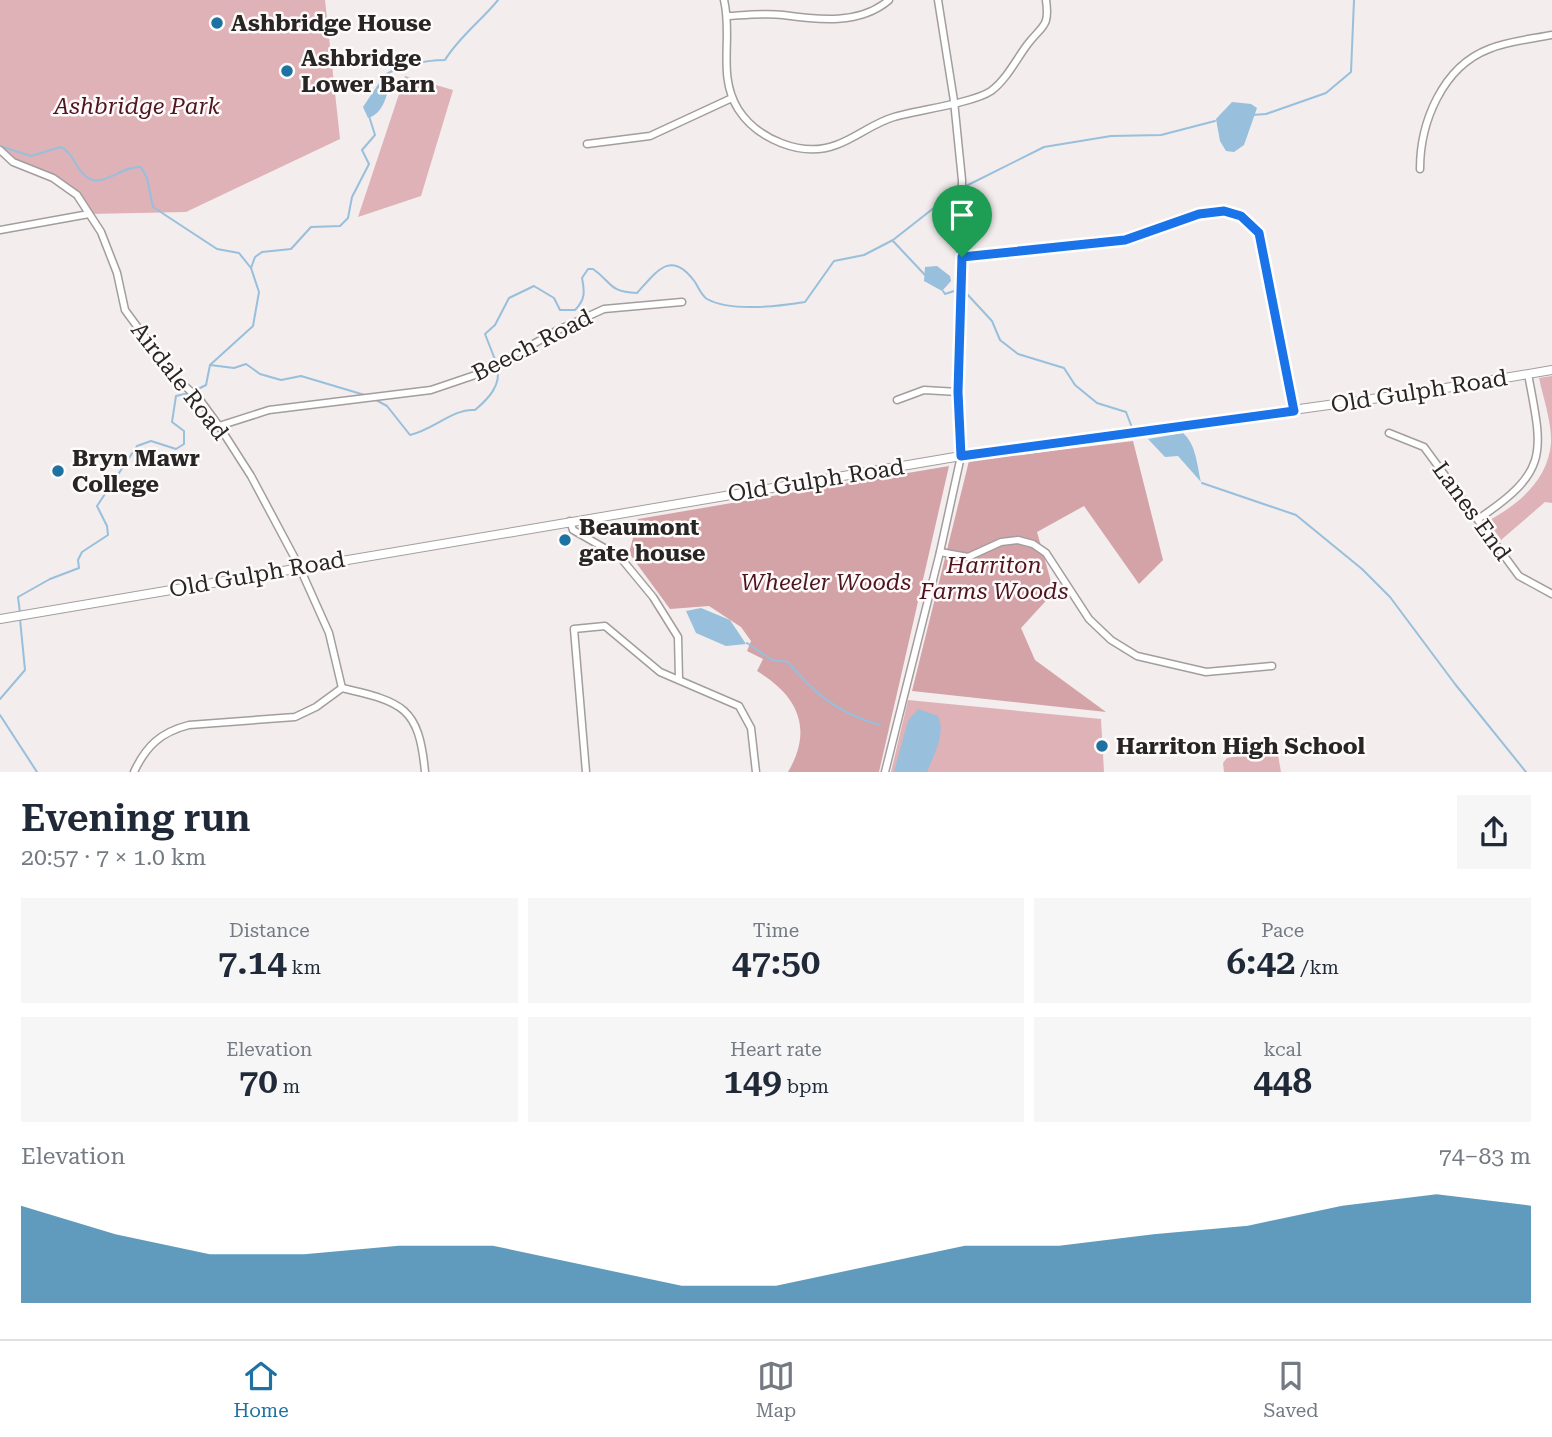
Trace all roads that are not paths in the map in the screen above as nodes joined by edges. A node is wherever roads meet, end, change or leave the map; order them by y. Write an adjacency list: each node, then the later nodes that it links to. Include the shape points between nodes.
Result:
1 (724, 0): 5 (street)
2 (889, 0): 5 (street, via 866,15 809,21 782,15)
3 (938, 0): 8 (street)
4 (1046, 0): 8 (street, via 1045,26 1000,83 982,96)
5 (728, 16): 7 (street, via 725,74)
6 (1552, 34): 11 (street, via 1487,50 1465,64 1435,102 1425,123)
7 (732, 98): 8 (street, via 753,127 786,145 814,149 835,146 890,118); 9 (street, via 650,136)
8 (954, 101): 14 (street, via 962,180)
9 (587, 144)
10 (0, 150): 12 (street, Airdale Road, via 13,162 53,177 77,195)
11 (1420, 169)
12 (89, 214): 13 (street); 21 (street, Airdale Road, via 117,273 125,310 172,374)
13 (0, 230)
14 (962, 257): 18 (street); 20 (street, via 1125,240 1199,214 1224,211 1241,216 1259,233)
15 (682, 302): 21 (street, Beech Road, via 604,309 485,372 431,390 269,410)
16 (1552, 370): 17 (street, Old Gulph Road)
17 (1528, 374): 20 (street, Old Gulph Road); 24 (street, via 1540,437 1534,465 1520,488)
18 (958, 392): 19 (street, via 924,390); 23 (street)
19 (897, 400)
20 (1294, 411): 23 (street, Old Gulph Road)
21 (219, 426): 27 (street, Airdale Road)
22 (1389, 432): 24 (street, Lanes End, via 1424,447)
23 (961, 456): 25 (street, Old Gulph Road); 26 (street)
24 (1478, 519): 28 (street, Lanes End, via 1519,576)
25 (570, 521): 27 (street, Old Gulph Road); 31 (street, via 573,530 620,557 653,597 678,637)
26 (940, 552): 30 (street, via 968,557 1001,542 1032,544 1046,553 1089,619 1137,656 1206,672); 37 (street)
27 (299, 566): 29 (street, Old Gulph Road); 32 (street, Airdale Road, via 329,633)
28 (1552, 594)
29 (0, 619)
30 (1272, 666)
31 (678, 679): 35 (street, via 660,672 605,626 574,629); 36 (street, via 739,706 746,714)
32 (342, 688): 33 (street, via 295,717 172,729 148,748); 34 (street, via 377,696 411,716 421,738)
33 (134, 772)
34 (425, 772)
35 (586, 772)
36 (756, 772)
37 (885, 772)

